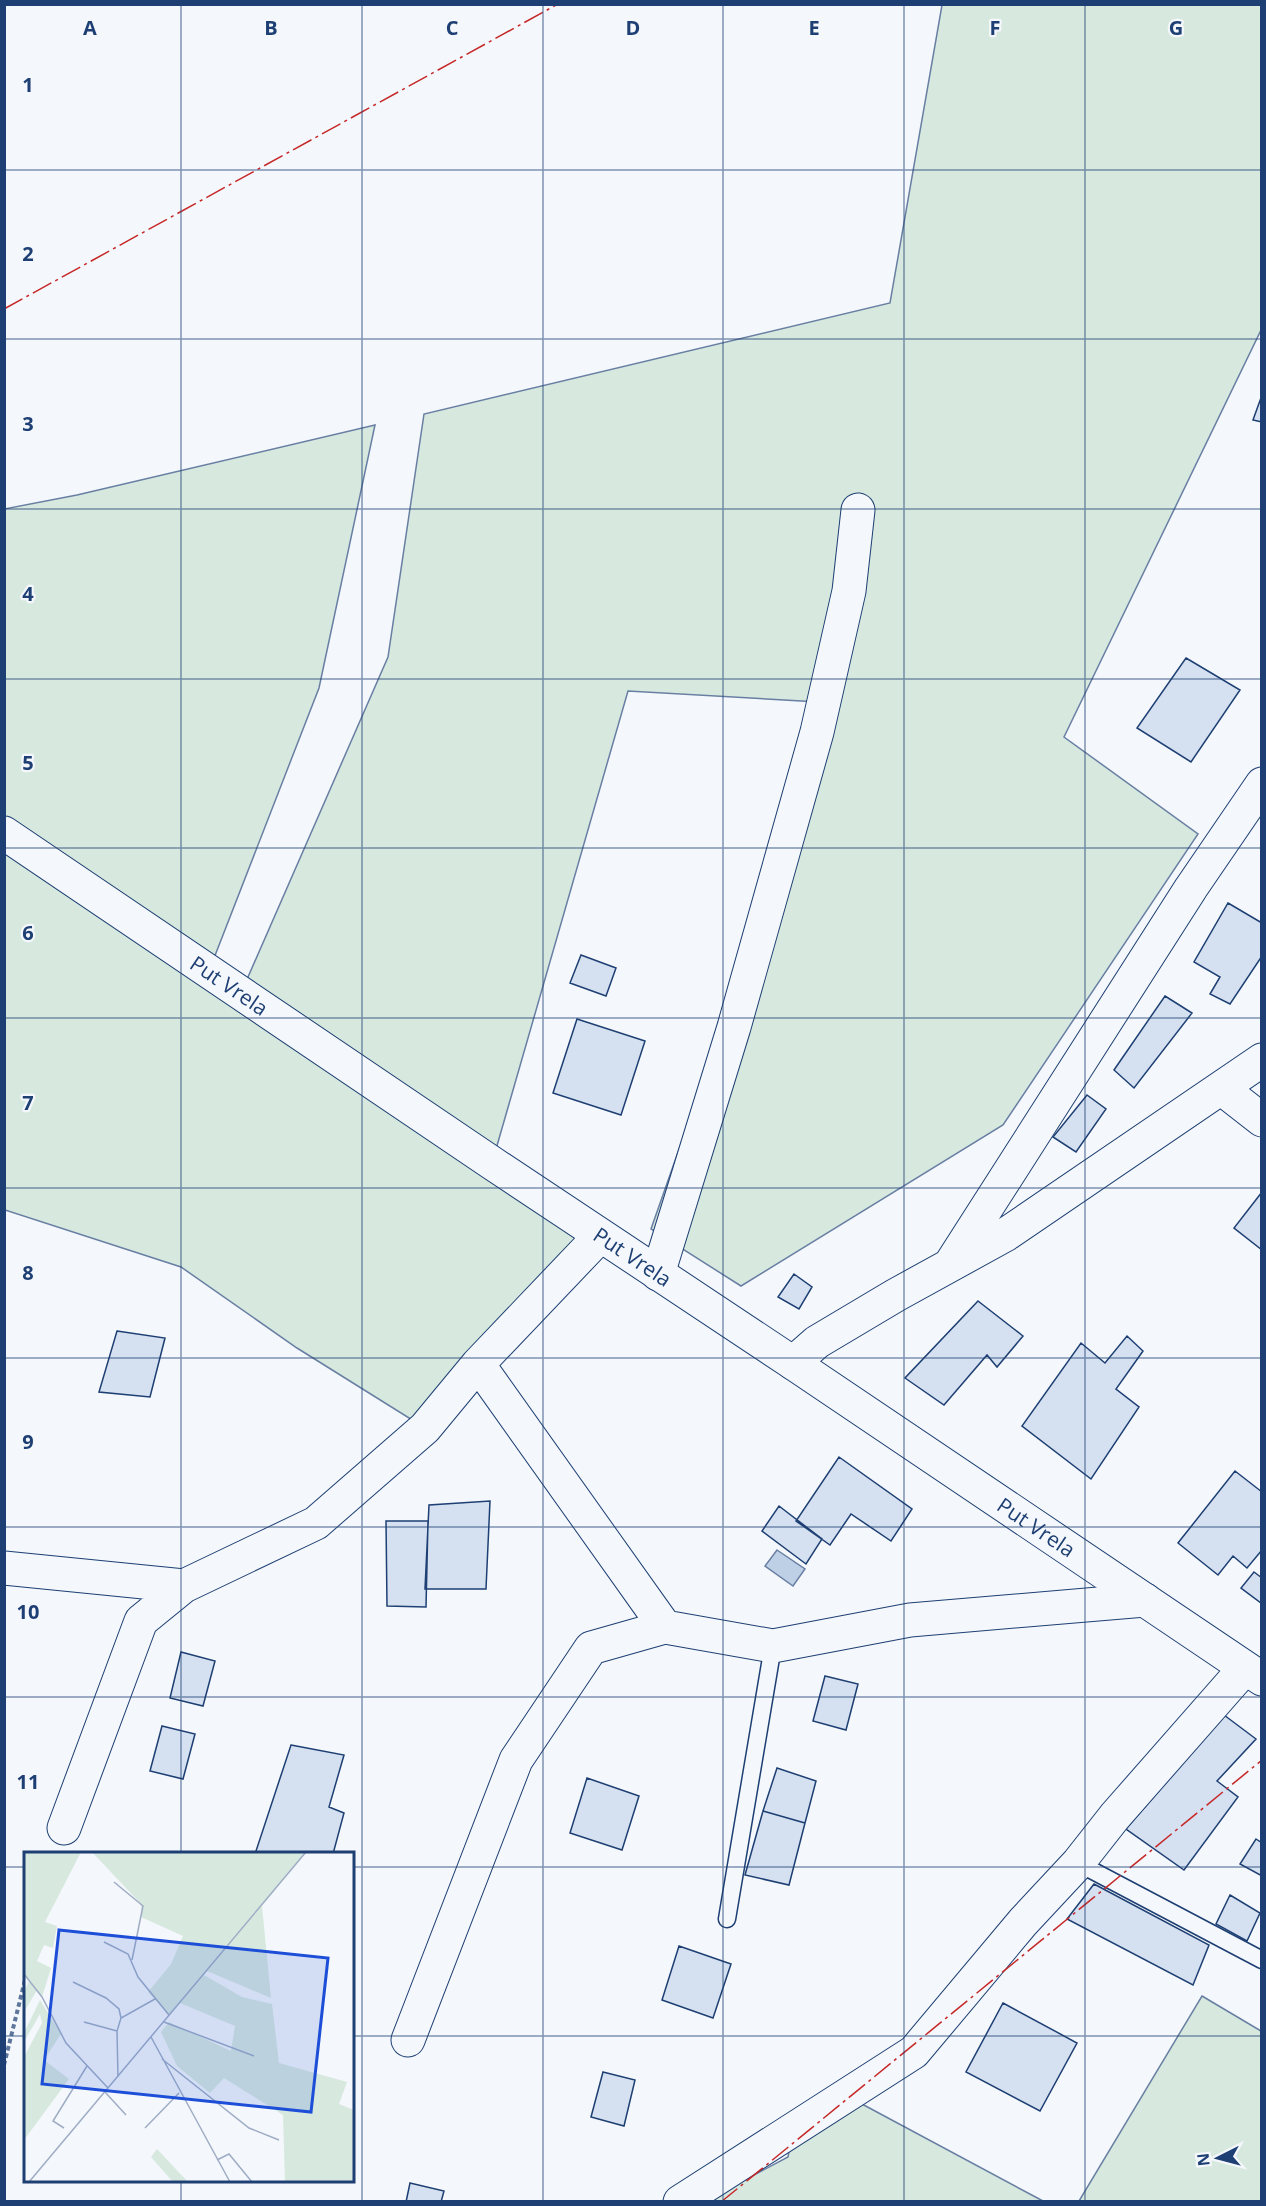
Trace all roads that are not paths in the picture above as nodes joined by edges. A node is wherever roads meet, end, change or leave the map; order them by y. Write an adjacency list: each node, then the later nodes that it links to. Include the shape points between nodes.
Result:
1 (858, 510): 9 (street, via 849,591 817,732 734,1027)
2 (1262, 784): 8 (street)
3 (4, 833): 7 (street, Put Vrela)
4 (1262, 1060): 5 (street)
5 (1221, 1088): 6 (street); 8 (street, via 1005,1235)
6 (1262, 1120)
7 (600, 1236): 9 (street, Put Vrela); 11 (street)
8 (950, 1265): 10 (street, via 818,1342)
9 (658, 1274): 10 (street, Put Vrela)
10 (793, 1363): 14 (street, Put Vrela)
11 (478, 1364): 13 (street, via 425,1428 316,1523); 15 (street)
12 (4, 1568): 13 (street)
13 (184, 1586): 18 (street, via 141,1621)
14 (1145, 1600): 16 (street, via 910,1620); 17 (street, Put Vrela)
15 (665, 1628): 16 (street); 22 (street, via 591,1648 516,1760)
16 (773, 1646): 20 (lane)
17 (1253, 1673): 19 (street, via 1129,1799)
18 (64, 1828)
19 (1078, 1863): 21 (lane); 23 (street, via 914,2052)
20 (727, 1919)
21 (1262, 1960)
22 (408, 2040)
23 (680, 2202)

